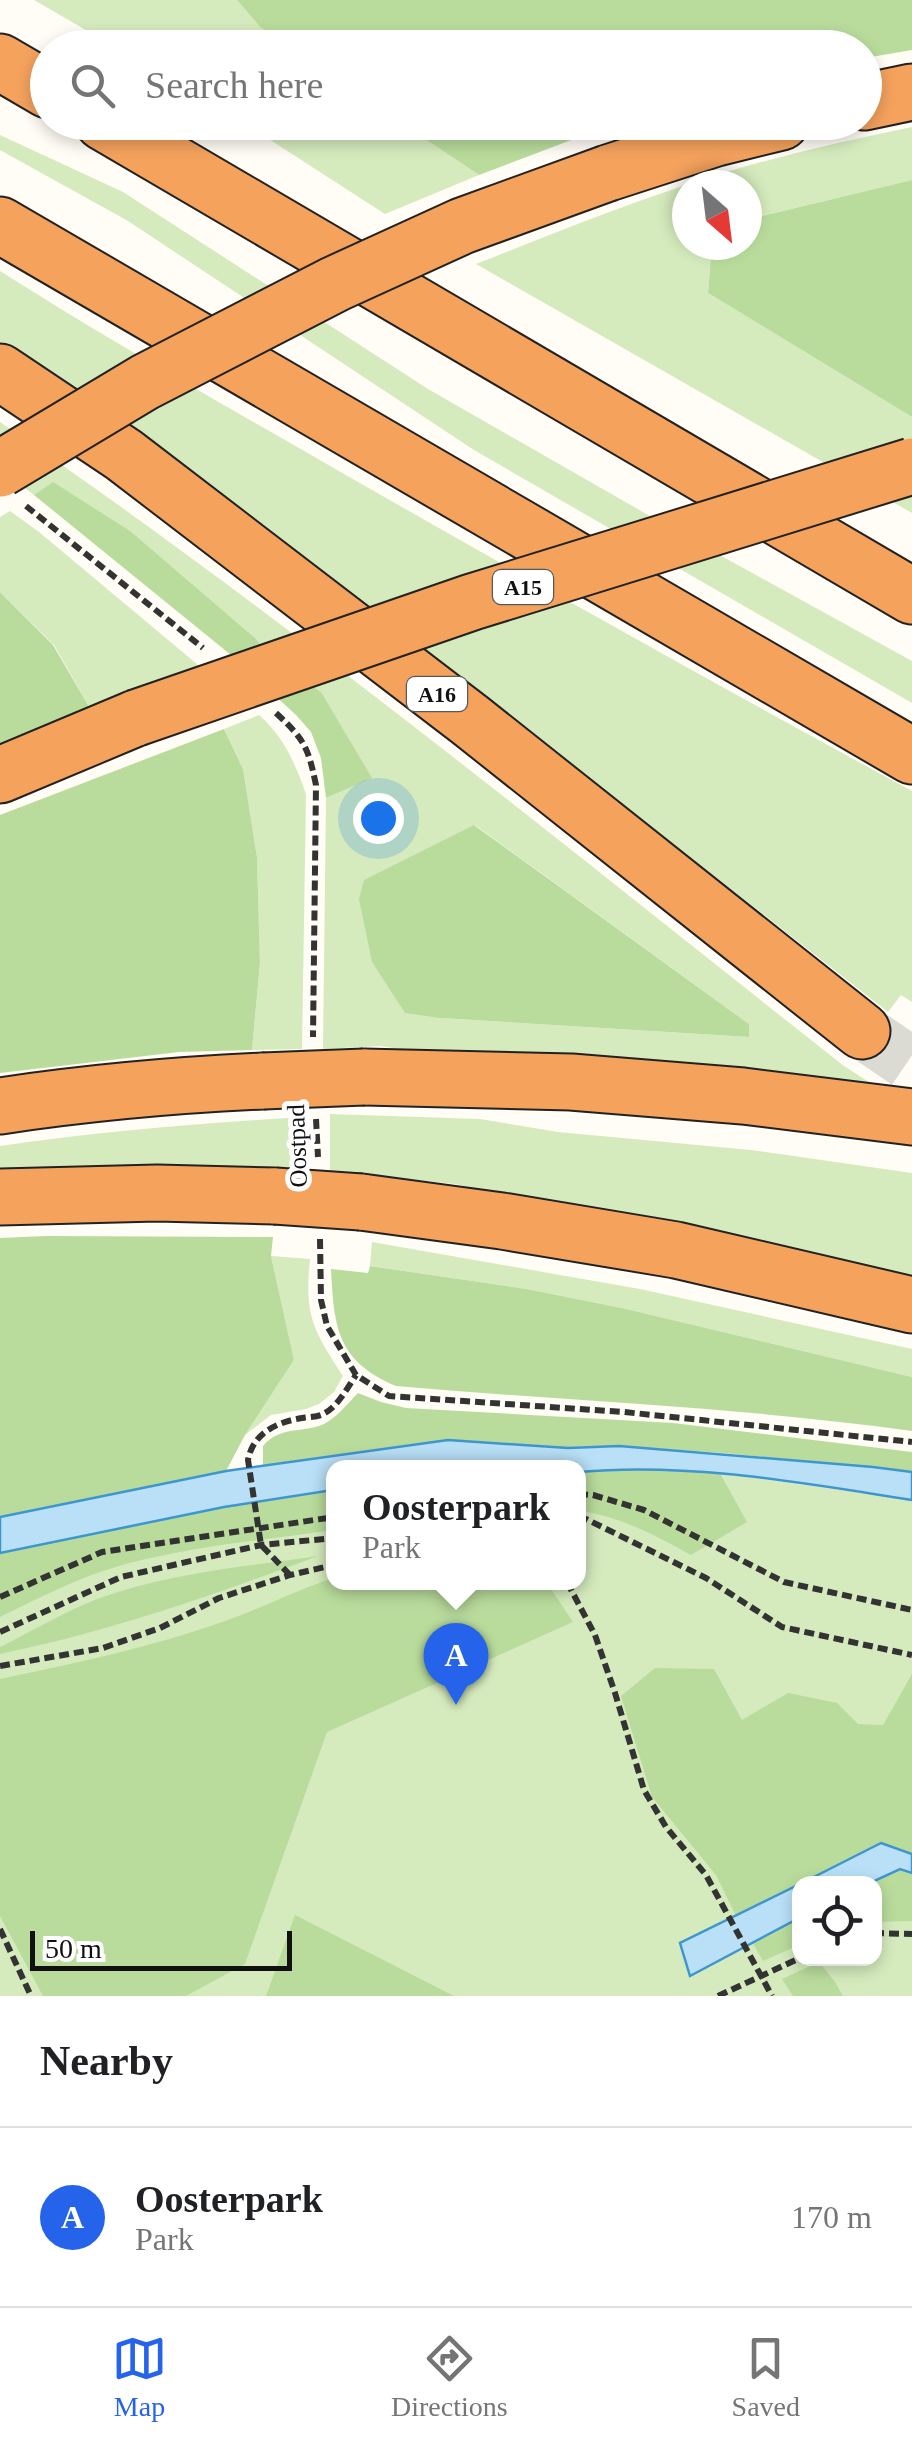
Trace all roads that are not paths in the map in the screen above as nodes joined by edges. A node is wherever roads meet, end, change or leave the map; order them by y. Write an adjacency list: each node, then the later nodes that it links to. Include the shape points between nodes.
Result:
1 (0, 62): 2 (highway)
2 (30, 80)
3 (912, 92): 4 (highway)
4 (882, 98)
5 (134, 140): 11 (highway)
6 (710, 140): 10 (highway, bridge, via 462,226 335,284 145,382)
7 (0, 225): 12 (highway)
8 (0, 372): 14 (highway, A16, via 140,467)
9 (912, 466): 13 (highway, A15, bridge, via 472,602 136,718)
10 (8, 483)
11 (912, 596)
12 (912, 756)
13 (0, 775)
14 (862, 1031)
15 (0, 1106): 16 (highway, bridge, via 264,1080 364,1078 571,1082)
16 (912, 1118)
17 (0, 1197): 18 (highway, via 319,1196 676,1250)
18 (912, 1305)

